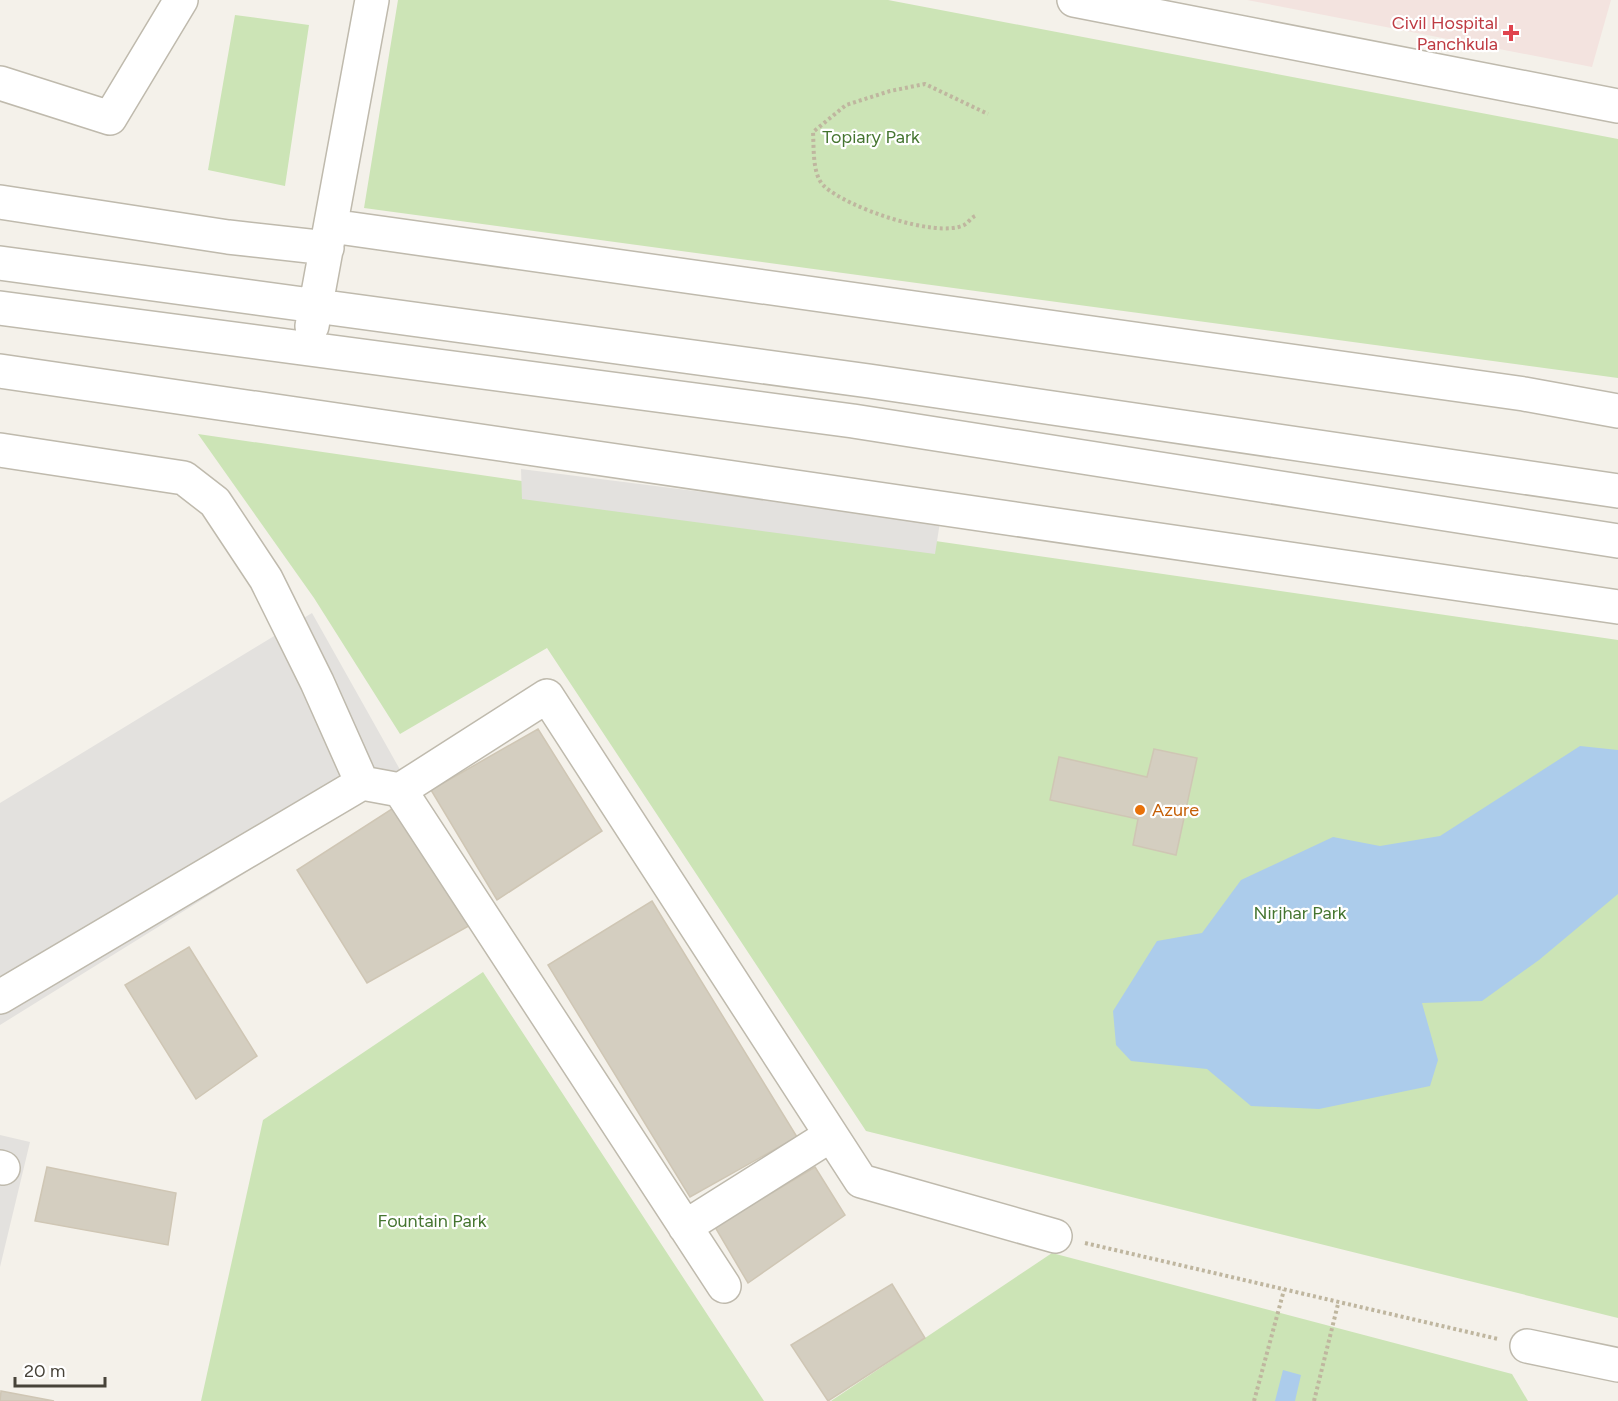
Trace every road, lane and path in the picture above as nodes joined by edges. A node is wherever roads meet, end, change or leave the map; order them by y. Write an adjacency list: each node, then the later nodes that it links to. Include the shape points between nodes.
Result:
1 (181, 0): 4 (street, via 111,118)
2 (372, 0): 9 (street)
3 (1074, 0): 5 (street)
4 (0, 83)
5 (1617, 103)
6 (988, 114): 8 (path, via 925,84 846,105 813,132 815,164 822,185 859,209 925,228 963,226)
7 (0, 202): 9 (street, via 228,237)
8 (975, 216)
9 (329, 237): 11 (street); 15 (street, via 1524,394)
10 (0, 262): 11 (street)
11 (316, 306): 13 (street); 17 (street, via 881,383)
12 (0, 308): 13 (street)
13 (308, 349): 18 (street, via 853,421)
14 (0, 371): 19 (street)
15 (1618, 411)
16 (0, 450): 20 (street, via 184,478 215,502 266,579)
17 (1618, 492)
18 (1618, 541)
19 (1618, 607)
20 (362, 783): 21 (street); 22 (street)
21 (400, 790): 23 (street, via 547,696); 24 (street)
22 (3, 989)
23 (831, 1135): 24 (street); 25 (street, via 861,1181)
24 (685, 1227): 26 (street)
25 (1055, 1236): 27 (path)
26 (724, 1286)
27 (1284, 1290): 28 (path); 31 (path)
28 (1338, 1304): 29 (path); 32 (path)
29 (1527, 1346): 30 (street)
30 (1618, 1365)
31 (1254, 1401)
32 (1314, 1401)

